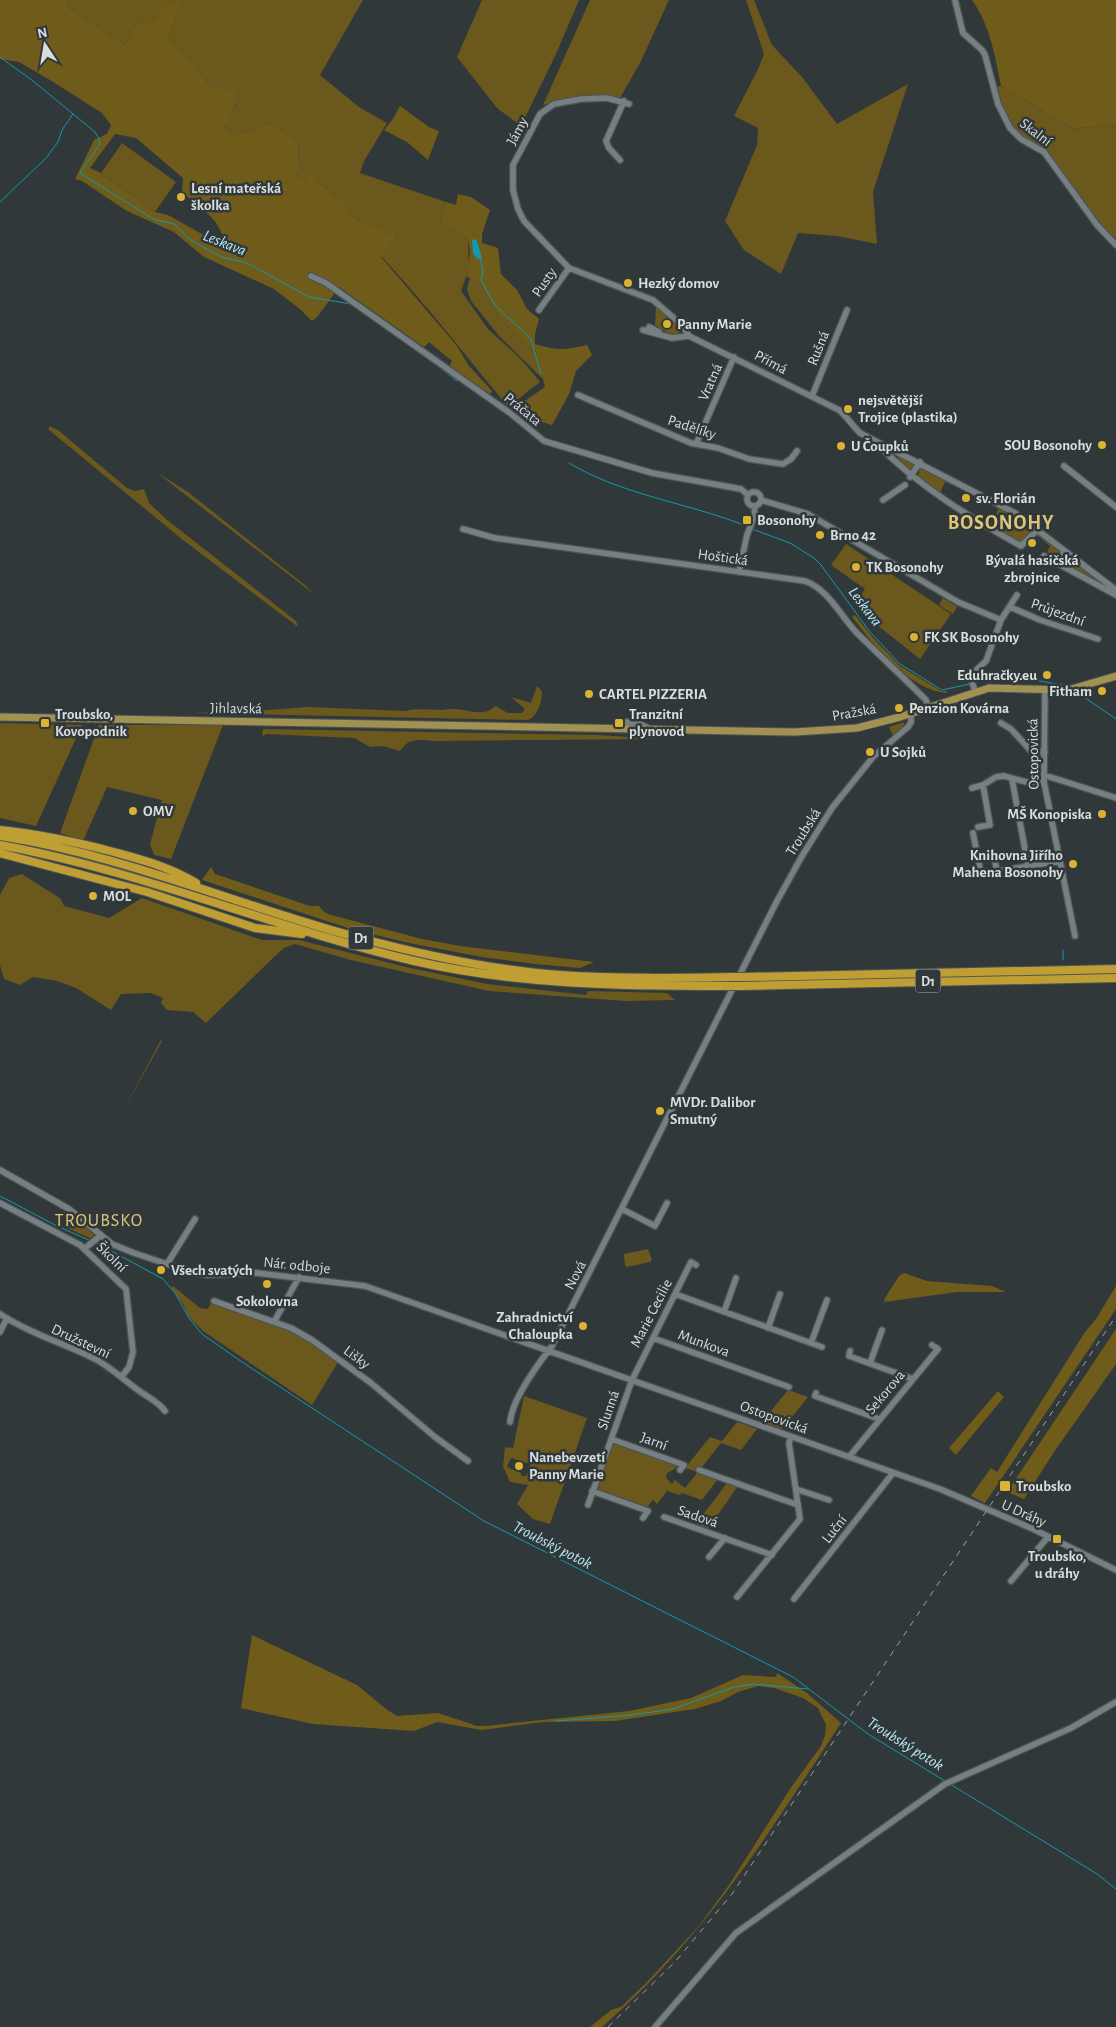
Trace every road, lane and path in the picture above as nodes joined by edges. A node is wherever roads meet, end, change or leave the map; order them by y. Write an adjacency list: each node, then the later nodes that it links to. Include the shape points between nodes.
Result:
1 (955, 0): 3 (street, Skalní, via 963,33 985,55 998,104 1010,128 1021,139 1044,152 1097,225)
2 (620, 160): 4 (street, Jámy, via 606,141 627,102 582,98 554,104 540,114 513,165 513,190 524,221)
3 (1116, 245)
4 (569, 268): 6 (street, Pusty); 10 (street, via 653,300 682,325)
5 (311, 276): 22 (street, Práčata, via 326,283 510,413 544,441 652,473 740,489)
6 (539, 310)
7 (847, 310): 14 (street, Rušná)
8 (649, 328): 11 (street)
9 (643, 330): 11 (street)
10 (689, 336): 11 (street); 12 (street, Přímá)
11 (672, 338)
12 (734, 357): 14 (street, Přímá); 16 (street, Vratná)
13 (578, 395): 16 (street, Padělíky)
14 (812, 396): 15 (street, Přímá, via 839,410 860,433)
15 (873, 440): 18 (street); 20 (street)
16 (696, 444): 17 (street, Padělíky, via 749,459 783,464)
17 (796, 451)
18 (920, 462): 20 (street); 28 (street, via 1015,513)
19 (1064, 466): 26 (street)
20 (911, 476): 28 (street, via 964,514 1021,546)
21 (905, 485): 24 (street)
22 (748, 495): 23 (street, via 756,493); 25 (street, via 747,502)
23 (761, 500): 25 (street); 39 (street, via 808,514 958,602)
24 (883, 500)
25 (754, 506): 32 (street, via 755,515)
26 (1116, 507)
27 (463, 529): 32 (street, Hoštická, via 494,538)
28 (1038, 529): 29 (street)
29 (1065, 551): 31 (street); 33 (street)
30 (1044, 556): 31 (street)
31 (1056, 563): 34 (street)
32 (739, 572): 44 (street, Hoštická, via 805,581 821,589 855,631 926,700)
33 (1098, 576): 34 (street); 35 (street)
34 (1093, 583): 36 (street)
35 (1116, 590)
36 (1116, 594)
37 (1017, 595): 38 (street)
38 (1010, 607): 39 (street); 40 (street, Průjezdní)
39 (1001, 620): 42 (street, via 986,662 970,676)
40 (1098, 639)
41 (1116, 676): 43 (main road, Pražská, via 1068,690)
42 (973, 686): 43 (main road, Pražská); 44 (main road, Pražská)
43 (1045, 690): 51 (street, Ostopovická)
44 (928, 708): 45 (main road, Pražská)
45 (911, 714): 50 (main road, Pražská, via 857,728 830,731); 72 (street, Troubská, via 908,727 873,757 832,808 777,901)
46 (0, 717): 49 (main road, Jihlavská)
47 (626, 722): 50 (street, Pražská)
48 (1001, 723): 51 (street, via 1031,751)
49 (472, 726): 50 (main road, Pražská)
50 (650, 730)
51 (1045, 752): 52 (street, Ostopovická)
52 (1044, 778): 53 (street, via 1030,783); 56 (street); 64 (street, Ostopovická)
53 (1012, 779): 54 (street, via 996,776); 65 (street)
54 (983, 785): 55 (street); 57 (street, via 990,825)
55 (972, 788)
56 (1116, 798)
57 (978, 827)
58 (0, 830): 67 (highway, via 41,834 146,861 172,869)
59 (973, 832): 66 (street, via 981,874)
60 (0, 836): 67 (highway, D1, via 80,852)
61 (0, 845): 69 (highway, D1, via 125,875)
62 (0, 853): 69 (highway, via 147,892 255,928)
63 (994, 857): 66 (street)
64 (1059, 861): 65 (street); 68 (street, Ostopovická)
65 (1028, 866): 66 (street)
66 (997, 871)
67 (206, 890): 72 (highway, D1, via 355,937 479,965 601,977)
68 (1075, 936)
69 (342, 943): 72 (highway, D1, via 444,967 518,978 610,985)
70 (1116, 969): 72 (highway, D1, bridge, via 745,977)
71 (1116, 978): 72 (highway, D1)
72 (735, 982): 73 (street, Troubská)
73 (684, 1085): 77 (street, Nová)
74 (0, 1170): 79 (street, Nár. odboje, via 69,1209)
75 (0, 1203): 82 (street, Školní)
76 (667, 1203): 77 (street, via 655,1226)
77 (622, 1209): 102 (street, Nová)
78 (196, 1219): 80 (street)
79 (100, 1236): 82 (street); 83 (street, Nár. odboje, via 120,1248)
80 (185, 1236): 81 (street); 83 (street)
81 (192, 1240)
82 (84, 1249): 105 (street, Školní, via 126,1289 133,1352 129,1367)
83 (166, 1264): 85 (street, Nár. odboje, via 207,1275 257,1273)
84 (696, 1265): 87 (street, Marie Cecilie, via 691,1262)
85 (299, 1277): 94 (street); 102 (street, Nár. odboje, via 365,1286)
86 (736, 1278): 91 (street)
87 (675, 1294): 91 (street); 98 (street, Marie Cecilie)
88 (780, 1294): 95 (street)
89 (827, 1300): 99 (street)
90 (214, 1301): 94 (street, Lišky)
91 (724, 1312): 95 (street)
92 (0, 1314): 93 (street, Družstevní)
93 (6, 1318): 97 (street); 105 (street, Družstevní, via 92,1357)
94 (274, 1322): 116 (street, Lišky, via 312,1340)
95 (768, 1328): 99 (street)
96 (882, 1330): 104 (street)
97 (0, 1332)
98 (653, 1338): 107 (street, Marie Cecilie); 108 (street, Munkova)
99 (811, 1343): 101 (street)
100 (932, 1345): 106 (street, Sekorova, via 938,1349)
101 (822, 1347)
102 (549, 1350): 107 (street, Ostopovická); 112 (street, Nová, via 515,1403)
103 (850, 1351): 104 (street, via 849,1356)
104 (870, 1364): 106 (street)
105 (122, 1376): 110 (street, Družstevní)
106 (913, 1379): 111 (street, Sekorova)
107 (632, 1380): 113 (street, Ostopovická); 114 (street, Slunná)
108 (789, 1387)
109 (816, 1393): 111 (street, via 815,1396)
110 (165, 1411)
111 (879, 1420): 115 (street, Sekorova)
112 (510, 1422)
113 (791, 1437): 115 (street, Ostopovická); 120 (street, via 789,1443)
114 (610, 1439): 117 (street, Jarní); 121 (street, Slunná)
115 (849, 1457): 119 (street, Ostopovická)
116 (468, 1461)
117 (683, 1467)
118 (699, 1470): 124 (street, via 749,1485)
119 (893, 1473): 125 (street, Ostopovická); 135 (street, Luční)
120 (796, 1489): 122 (street); 124 (street)
121 (592, 1491): 123 (street, Slunná); 127 (street, via 648,1512)
122 (829, 1500)
123 (588, 1505)
124 (798, 1505): 130 (street, via 799,1521)
125 (990, 1511): 128 (street, U Dráhy)
126 (664, 1517): 129 (street, Sadová)
127 (643, 1518)
128 (1048, 1537): 132 (street, U Dráhy); 133 (street, U Dráhy)
129 (725, 1538): 130 (street, Sadová); 131 (street, Sadová)
130 (772, 1555): 134 (street)
131 (709, 1557)
132 (1116, 1570)
133 (1012, 1581)
134 (737, 1597)
135 (794, 1599)
136 (1116, 1702): 137 (street, via 1071,1728 945,1784 736,1933)
137 (655, 2027)

